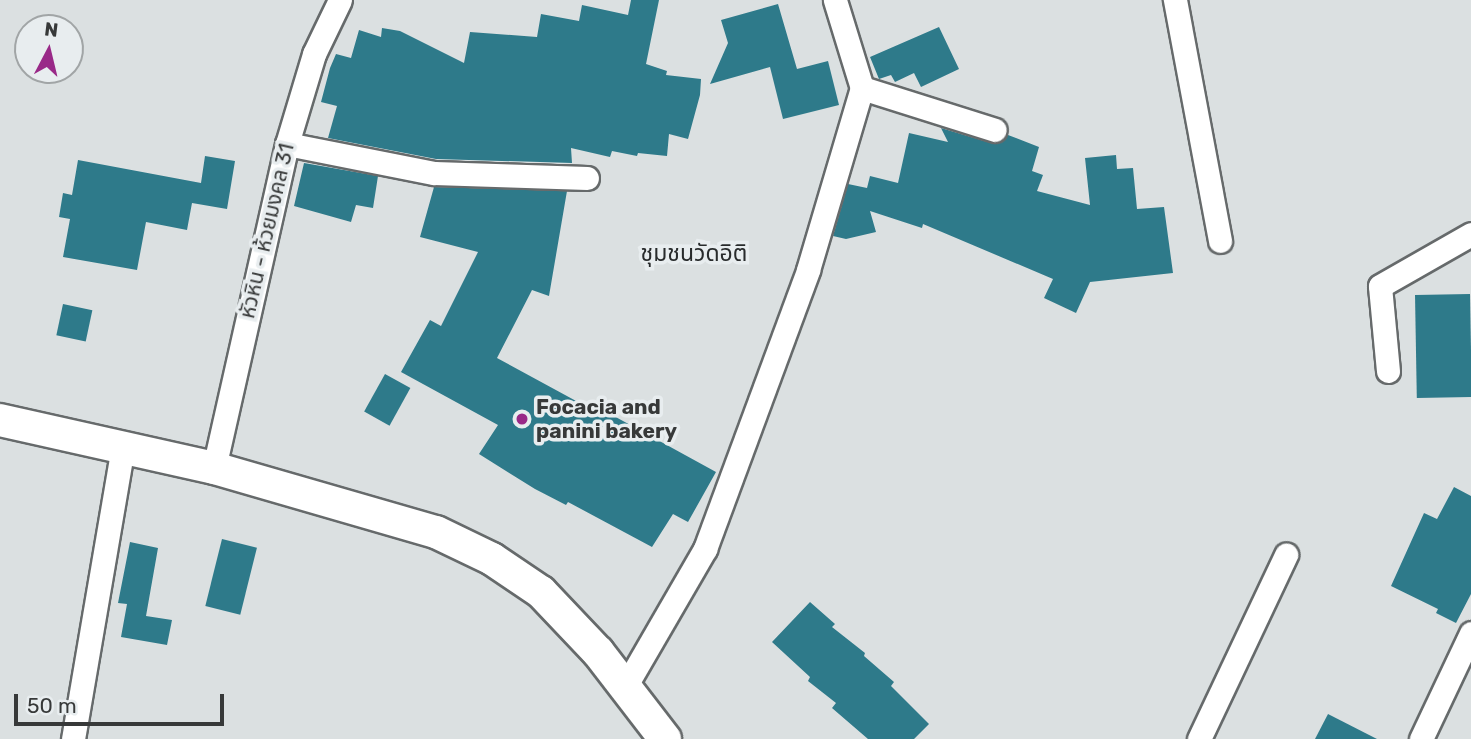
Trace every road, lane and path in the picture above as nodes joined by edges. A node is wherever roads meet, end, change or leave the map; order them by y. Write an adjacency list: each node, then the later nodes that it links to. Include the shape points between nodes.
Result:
1 (340, 0): 6 (street, หัวหิน - ห้วยมงคล 31, via 314,54)
2 (835, 0): 4 (street)
3 (1175, 0): 9 (street)
4 (862, 88): 5 (street); 16 (street, via 808,270 705,548)
5 (995, 130)
6 (287, 144): 7 (street, via 434,173); 13 (street, หัวหิน - ห้วยมงคล 31)
7 (587, 178)
8 (1471, 234): 10 (street, via 1380,286)
9 (1220, 241)
10 (1388, 371)
11 (0, 420): 12 (main road)
12 (123, 447): 13 (main road); 17 (street)
13 (214, 468): 16 (main road, via 436,532 492,559 541,592)
14 (1286, 555): 19 (street)
15 (1469, 642): 20 (street)
16 (625, 687): 18 (main road)
17 (73, 739)
18 (664, 739)
19 (1199, 739)
20 (1421, 739)

